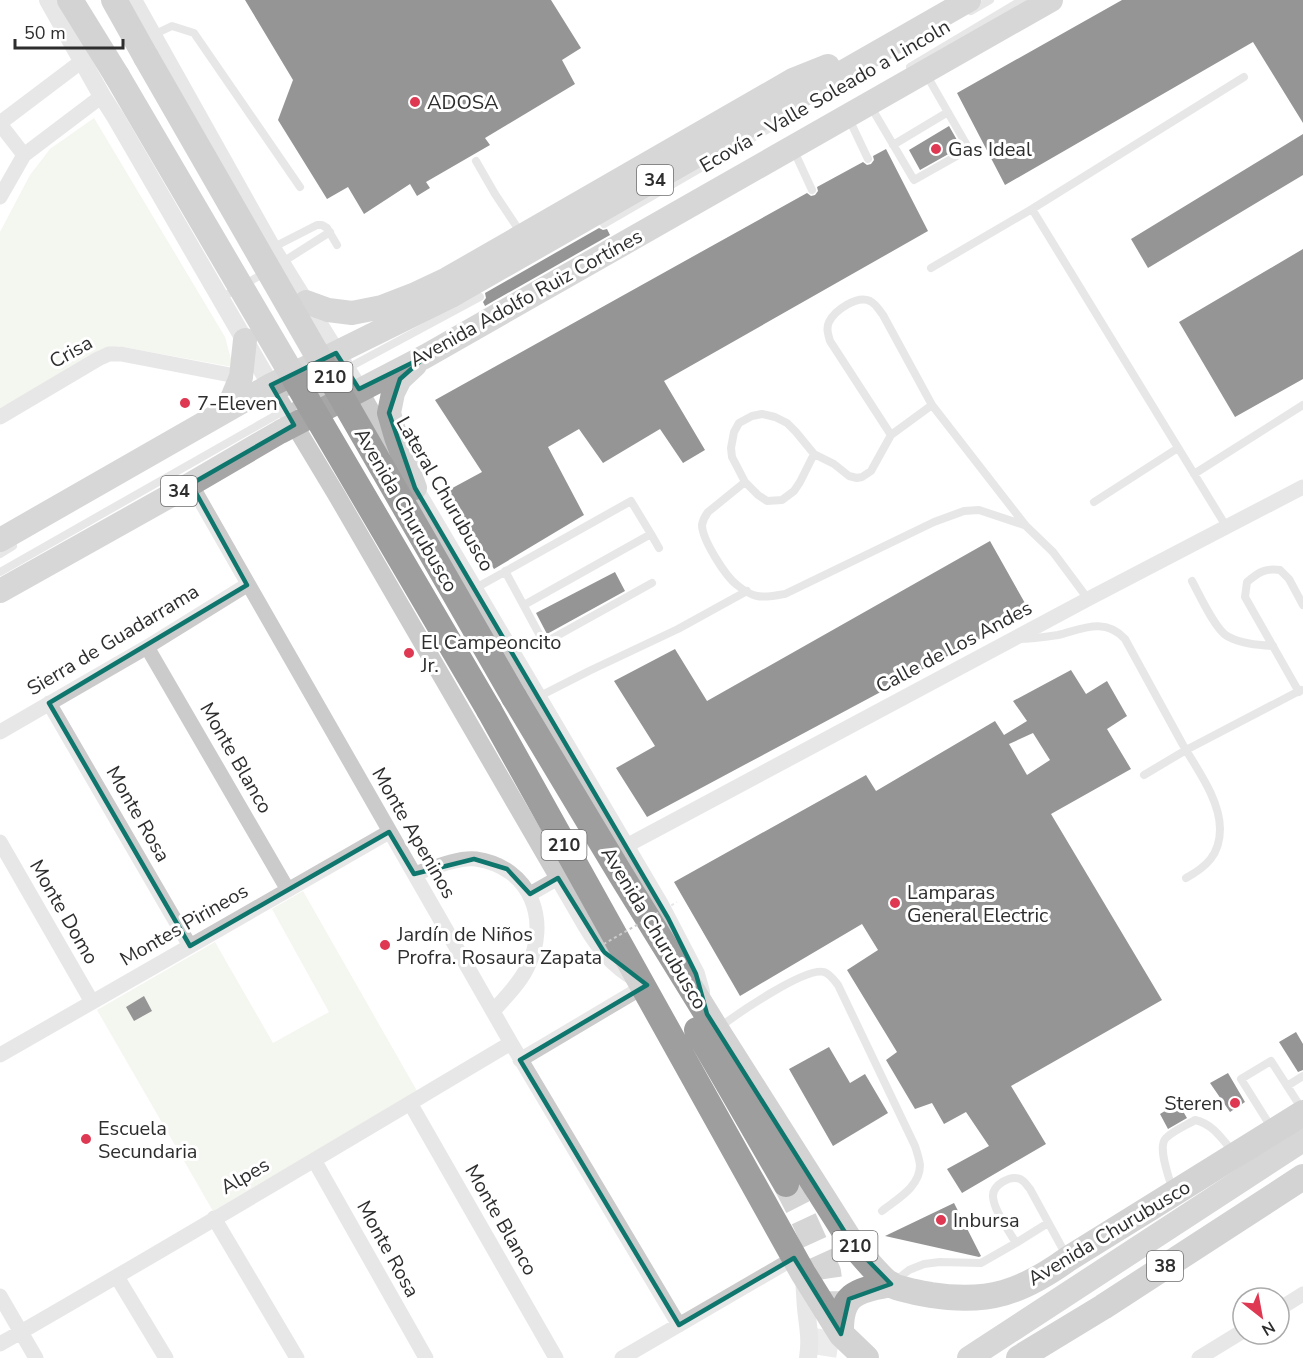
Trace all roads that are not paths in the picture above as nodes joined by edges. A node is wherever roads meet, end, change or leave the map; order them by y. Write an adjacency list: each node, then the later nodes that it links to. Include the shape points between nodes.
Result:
1 (48, 0): 11 (street)
2 (70, 0): 15 (highway, Avenida Churubusco / 210)
3 (114, 0): 10 (highway, Avenida Churubusco / 210)
4 (133, 0): 10 (street, Lateral Churubusco)
5 (990, 0): 8 (lane)
6 (1022, 0): 13 (lane, Ecovía - Valle Soleado a Lincoln)
7 (1051, 0): 12 (main road, Avenida Adolfo Ruiz Cortínes / 34)
8 (964, 9): 9 (main road, Avenida Adolfo Ruiz Cortínes / 34)
9 (922, 27): 32 (main road, via 793,80); 43 (main road, Avenida Adolfo Ruiz Cortínes / 34, via 451,296)
10 (150, 46): 26 (lane, via 172,26 194,33); 34 (street, Lateral Churubusco); 83 (highway, Avenida Churubusco / 210, bridge)
11 (82, 61): 15 (street); 20 (street)
12 (925, 72): 16 (main road, Avenida Adolfo Ruiz Cortínes / 34); 18 (lane)
13 (900, 73)
14 (1244, 77): 29 (lane)
15 (110, 86): 23 (street); 38 (street, via 116,117); 98 (highway, Avenida Churubusco / 210, bridge, via 489,710)
16 (869, 103): 19 (main road, Avenida Adolfo Ruiz Cortínes / 34); 21 (lane)
17 (797, 112): 30 (lane)
18 (948, 112): 21 (lane); 21 (lane, via 969,149 914,180)
19 (848, 116): 22 (main road, Avenida Adolfo Ruiz Cortínes / 34); 24 (lane)
20 (0, 124): 23 (street)
21 (893, 145)
22 (792, 147): 27 (lane); 42 (main road, Avenida Adolfo Ruiz Cortínes / 34)
23 (24, 155): 28 (street)
24 (868, 159)
25 (476, 161): 32 (lane)
26 (300, 186)
27 (812, 190)
28 (0, 197)
29 (1032, 209): 37 (lane); 52 (lane)
30 (604, 224)
31 (330, 232): 33 (lane); 34 (lane); 34 (lane, via 325,225 317,225)
32 (522, 236): 40 (main road, via 447,279 382,307 352,313)
33 (337, 245)
34 (277, 255): 35 (lane); 38 (lane); 40 (street, Lateral Churubusco)
35 (252, 260)
36 (242, 266): 38 (lane)
37 (931, 268)
38 (216, 291): 41 (street)
39 (480, 297): 43 (lane)
40 (306, 302): 43 (street, Lateral Churubusco)
41 (245, 340): 44 (main road); 45 (street)
42 (426, 356): 43 (main road, Avenida Adolfo Ruiz Cortínes / 34); 59 (main road, via 400,379 389,413)
43 (352, 373): 45 (main road, Avenida Adolfo Ruiz Cortínes / 34); 45 (main road, Avenida Adolfo Ruiz Cortínes / 34); 51 (street, Lateral Churubusco)
44 (241, 377): 48 (main road); 49 (street, Crisa, via 109,354)
45 (282, 404): 48 (main road, Avenida Adolfo Ruiz Cortínes / 34); 54 (street); 57 (main road, Avenida Adolfo Ruiz Cortínes / 34, via 280,432); 69 (lane)
46 (932, 405): 50 (lane); 50 (lane, via 875,304 860,299 844,306 828,324 830,341); 62 (lane)
47 (1303, 405): 55 (lane)
48 (237, 410): 65 (main road, Avenida Adolfo Ruiz Cortínes / 34)
49 (0, 417)
50 (891, 435): 53 (lane, via 876,464 862,477 852,478)
51 (386, 436): 54 (street); 59 (street, Lateral Churubusco)
52 (1178, 448): 55 (lane); 60 (lane)
53 (814, 454): 56 (lane, via 794,491 782,500 767,501); 56 (lane, via 787,423 762,414 752,416 739,423 731,448)
54 (322, 473): 61 (street)
55 (1194, 474): 63 (lane)
56 (745, 482): 75 (lane, via 708,512 702,525 712,551 735,584)
57 (191, 484): 72 (street, Monte Apeninos); 74 (main road, Avenida Adolfo Ruiz Cortínes / 34)
58 (1303, 487): 63 (street, Calle de Los Andes)
59 (415, 488): 61 (street); 73 (street, Lateral Churubusco)
60 (1094, 502)
61 (353, 524): 93 (street)
62 (1026, 526): 75 (lane, via 979,510 964,511 785,594 758,596); 76 (lane, via 1053,552)
63 (1226, 526): 76 (street, Calle de Los Andes)
64 (651, 534): 66 (lane); 68 (lane, via 631,501); 77 (lane)
65 (10, 541): 67 (lane)
66 (659, 548)
67 (0, 554)
68 (505, 571): 73 (lane); 77 (lane)
69 (0, 572)
70 (1192, 581): 80 (lane, via 1226,635)
71 (652, 583): 77 (lane, via 544,643)
72 (247, 585): 81 (street, Sierra de Guadarrama); 88 (street, Monte Apeninos)
73 (474, 589): 83 (street, Lateral Churubusco)
74 (0, 591)
75 (747, 591): 83 (lane, via 678,629)
76 (1088, 599): 79 (street, Calle de Los Andes)
77 (524, 605)
78 (1303, 605): 80 (lane, via 1280,570 1269,569 1247,582 1245,597)
79 (1015, 639): 86 (lane, via 1048,637 1089,626 1120,633); 90 (street, Calle de Los Andes)
80 (1273, 646): 82 (lane)
81 (147, 647): 84 (street, Sierra de Guadarrama); 95 (street, Monte Blanco)
82 (1301, 690): 86 (lane)
83 (526, 697): 90 (street, Lateral Churubusco); 92 (highway, Avenida Churubusco / 210)
84 (49, 703): 85 (street, Sierra de Guadarrama); 97 (street, Monte Rosa)
85 (0, 732)
86 (1186, 750): 87 (lane); 94 (lane, via 1220,820 1216,851 1210,861)
87 (1144, 775)
88 (389, 832): 91 (street, Monte Apeninos); 95 (street, Montes Pirineos)
89 (0, 842): 99 (street, Monte Domo)
90 (626, 846): 101 (street, Lateral Churubusco, via 696,974)
91 (414, 874): 96 (street, via 445,863 474,859 507,869); 100 (street, Monte Apeninos)
92 (621, 875): 101 (highway, Avenida Churubusco / 210); 114 (highway, via 622,890 633,918)
93 (558, 878): 96 (street); 98 (street, via 604,952)
94 (1186, 878)
95 (288, 890): 97 (street, Montes Pirineos)
96 (530, 894): 100 (street, via 537,920 535,949 514,988)
97 (190, 946): 99 (street, Montes Pirineos)
98 (641, 984): 104 (street); 121 (highway, Avenida Churubusco / 210)
99 (92, 1002): 103 (street, Montes Pirineos)
100 (493, 1011): 102 (street, Monte Apeninos)
101 (711, 1022): 116 (lane, via 738,1014 800,976 815,972 831,976 915,1146 920,1165 910,1190); 123 (highway, Avenida Churubusco / 210, via 853,1245)
102 (511, 1043): 104 (street, Monte Apeninos); 107 (street, Alpes)
103 (0, 1055)
104 (520, 1060): 125 (street, Monte Apeninos)
105 (1303, 1076): 106 (lane)
106 (1287, 1086): 108 (lane); 109 (lane, via 1271,1061 1241,1079)
107 (410, 1103): 112 (street, Alpes); 135 (street, Monte Blanco)
108 (1303, 1112): 109 (highway, Avenida Churubusco / 210)
109 (1274, 1132): 111 (highway, Avenida Churubusco / 210)
110 (1303, 1140): 139 (main road, 38)
111 (1236, 1155): 115 (highway, Avenida Churubusco / 210); 115 (lane, via 1211,1126 1195,1120 1166,1138 1163,1153)
112 (314, 1160): 117 (street, Alpes); 134 (street, Monte Rosa)
113 (1303, 1177): 130 (highway, 38)
114 (786, 1184)
115 (1174, 1194): 120 (highway, Avenida Churubusco / 210)
116 (882, 1211)
117 (214, 1218): 122 (street, Alpes); 133 (street)
118 (1048, 1223): 119 (lane); 119 (lane, via 1026,1183 1016,1178 1002,1182 993,1191 995,1207); 120 (lane)
119 (1016, 1243): 123 (lane, via 981,1263 924,1264)
120 (1068, 1259): 123 (highway, Avenida Churubusco / 210, via 1028,1284 992,1297 952,1298)
121 (799, 1265): 125 (street); 127 (highway, Avenida Churubusco / 210); 137 (street, via 810,1329)
122 (117, 1276): 126 (street, Alpes); 132 (street)
123 (891, 1284): 127 (highway, via 866,1289 849,1299 843,1307)
124 (0, 1296): 126 (street)
125 (679, 1325): 136 (street)
126 (21, 1332): 129 (street, Alpes); 131 (street)
127 (841, 1334): 138 (highway, Avenida Churubusco / 210)
128 (1231, 1338): 140 (street)
129 (0, 1344)
130 (1033, 1353)
131 (36, 1358)
132 (166, 1358)
133 (297, 1358)
134 (426, 1358)
135 (556, 1358)
136 (622, 1358)
137 (808, 1358)
138 (866, 1358)
139 (969, 1358)
140 (1199, 1358)

